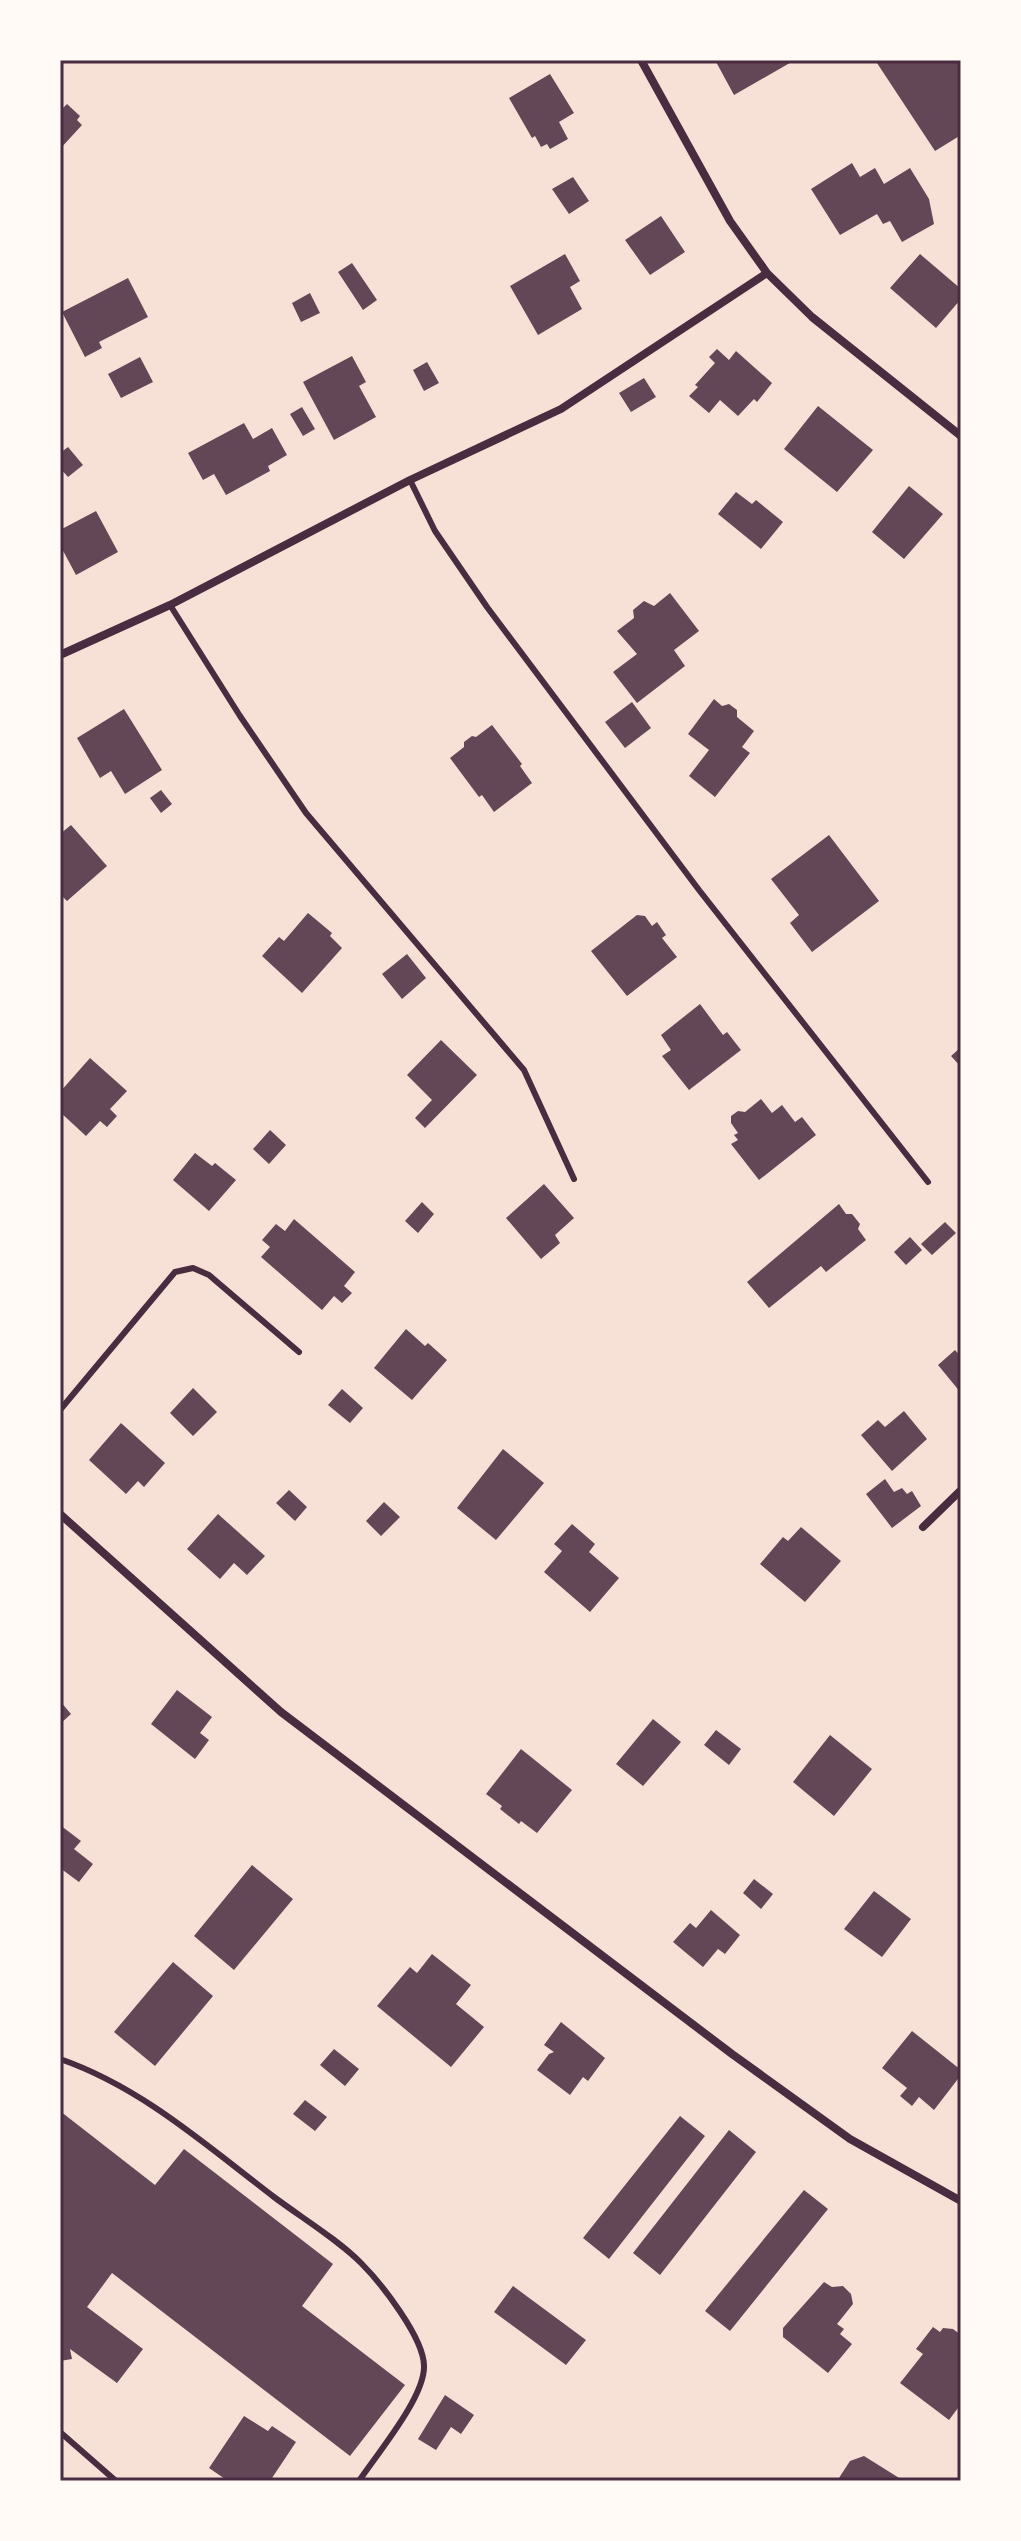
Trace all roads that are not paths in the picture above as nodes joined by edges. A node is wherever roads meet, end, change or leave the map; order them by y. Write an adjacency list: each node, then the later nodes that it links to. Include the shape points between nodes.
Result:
1 (641, 60): 2 (street, via 730,221)
2 (767, 273): 3 (street, via 812,317); 4 (street, via 561,409)
3 (961, 436)
4 (410, 480): 5 (street); 8 (lane, via 435,531 487,607 699,890)
5 (170, 605): 6 (street); 7 (lane, via 306,813 524,1070)
6 (60, 655)
7 (574, 1179)
8 (928, 1182)
9 (299, 1352): 10 (lane, via 209,1275 193,1268 175,1272)
10 (60, 1410)
11 (961, 1490): 13 (street)
12 (60, 1514): 15 (street, via 293,1721 850,2139)
13 (923, 1527)
14 (60, 2059): 18 (lane, via 93,2070 164,2114 361,2263 405,2318 424,2365 420,2391)
15 (961, 2201)
16 (60, 2432): 17 (lane)
17 (116, 2481)
18 (359, 2481)

